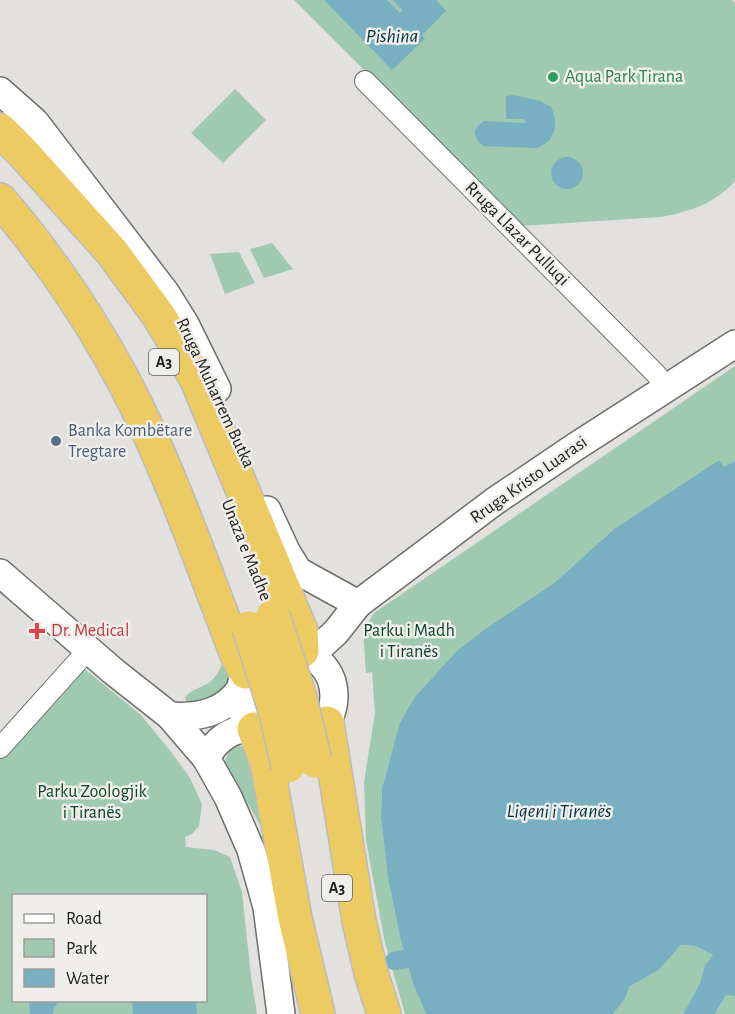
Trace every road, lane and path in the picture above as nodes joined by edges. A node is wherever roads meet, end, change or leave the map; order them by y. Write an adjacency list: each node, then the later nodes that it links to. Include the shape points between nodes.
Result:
1 (364, 81): 8 (street, Rruga Llazar Pulluqi)
2 (0, 91): 10 (main road, Rruga Muharrem Butka, via 35,122 179,314 205,362 291,561 298,571)
3 (0, 130): 13 (highway, via 112,252 159,316 197,380)
4 (0, 142): 11 (highway, Unaza e Madhe / A3, via 87,239 154,343 194,423)
5 (0, 181): 11 (highway, Unaza e Madhe / A3, via 80,275 119,334)
6 (0, 200): 14 (highway, via 83,312 123,379 163,466)
7 (735, 344): 8 (main road, Rruga Kristo Luarasi)
8 (667, 389): 10 (main road, Rruga Kristo Luarasi, via 495,501)
9 (0, 573): 12 (main road)
10 (358, 604): 13 (main road, Rruga Kristo Luarasi)
11 (261, 622): 21 (highway, Unaza e Madhe / A3, bridge, via 299,694)
12 (88, 650): 16 (main road); 20 (street)
13 (312, 657): 14 (main road, via 286,649 270,652 257,660); 17 (main road, via 332,680 335,696)
14 (244, 680): 15 (main road, via 231,700); 18 (main road)
15 (211, 712): 16 (main road); 19 (main road)
16 (170, 716): 19 (main road)
17 (327, 723): 18 (main road, via 310,737 289,743); 26 (highway, via 359,921)
18 (243, 730): 19 (main road); 23 (highway, via 267,762 295,918)
19 (198, 747): 22 (main road, via 228,797 251,850 267,907)
20 (0, 748)
21 (301, 764): 24 (highway, Unaza e Madhe / A3, via 319,945); 25 (highway, Unaza e Madhe / A3)
22 (281, 1014)
23 (318, 1014)
24 (336, 1014)
25 (365, 1014)
26 (384, 1014)

